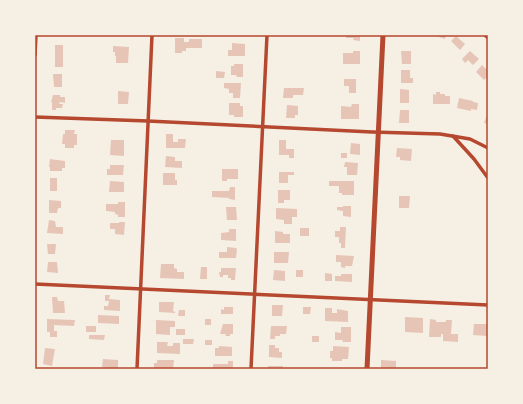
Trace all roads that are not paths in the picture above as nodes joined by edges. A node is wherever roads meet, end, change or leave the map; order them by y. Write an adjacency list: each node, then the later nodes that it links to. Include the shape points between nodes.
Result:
1 (36, 35): 7 (street)
2 (152, 35): 9 (street)
3 (267, 35): 10 (street)
4 (383, 35): 11 (main road)
5 (485, 35): 6 (street)
6 (488, 38)
7 (35, 55)
8 (35, 117): 9 (street)
9 (148, 121): 10 (street); 16 (street)
10 (263, 127): 11 (street); 17 (street)
11 (379, 132): 12 (street); 18 (main road)
12 (454, 136): 13 (street, via 470,139); 14 (street)
13 (488, 148)
14 (488, 178)
15 (35, 284): 16 (street)
16 (140, 288): 17 (street); 20 (street)
17 (254, 294): 18 (street); 21 (street)
18 (370, 299): 19 (street); 22 (main road)
19 (488, 305)
20 (137, 369)
21 (251, 369)
22 (367, 369)

